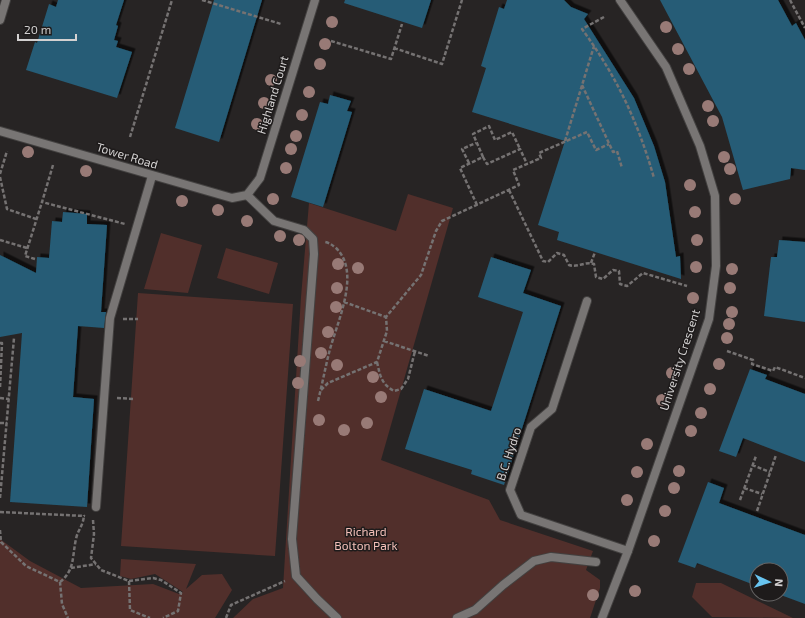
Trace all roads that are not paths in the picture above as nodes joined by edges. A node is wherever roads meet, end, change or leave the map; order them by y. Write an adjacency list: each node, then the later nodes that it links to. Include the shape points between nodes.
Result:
1 (6, 0): 4 (street)
2 (315, 0): 7 (street, Highland Court, via 260,178)
3 (620, 0): 10 (street, University Crescent, via 666,67 700,146 715,196 717,232 716,266 709,319)
4 (0, 20)
5 (0, 131): 6 (street, Tower Road)
6 (152, 176): 7 (street, Tower Road, via 232,198); 9 (street, via 110,318)
7 (247, 195): 12 (street, via 274,221 304,230 313,239 314,254 292,539 296,576)
8 (587, 301): 10 (street, B.C. Hydro, via 552,409 531,427 510,490 521,515)
9 (96, 507)
10 (628, 551): 14 (street, University Crescent)
11 (596, 562): 13 (street, via 551,557 534,561 475,610)
12 (337, 618)
13 (457, 618)
14 (602, 618)

